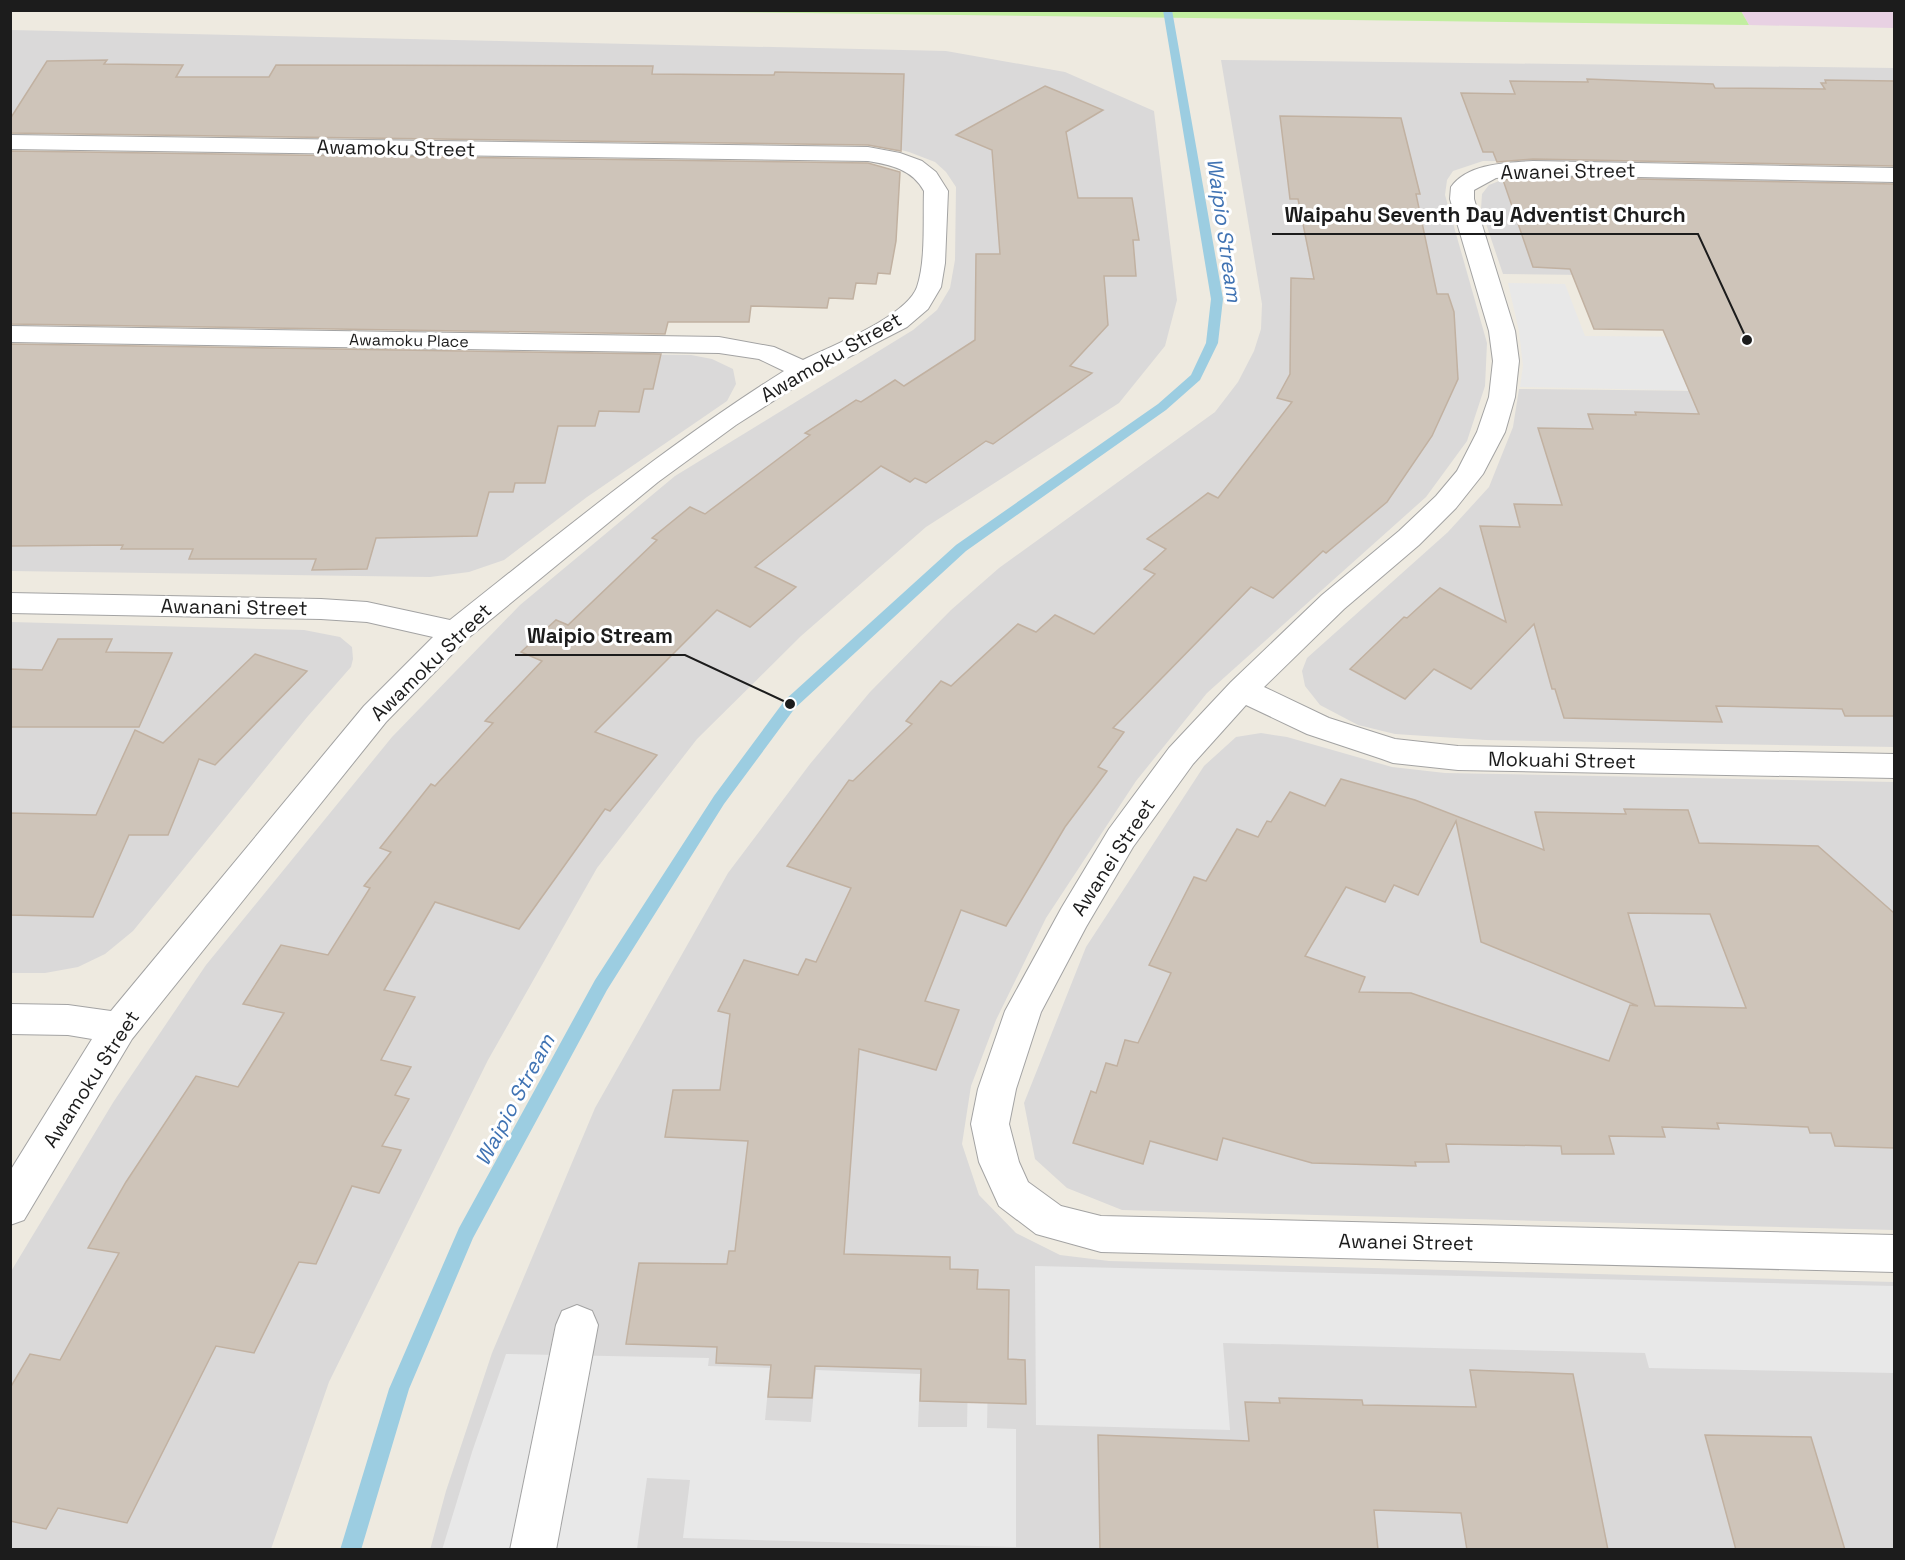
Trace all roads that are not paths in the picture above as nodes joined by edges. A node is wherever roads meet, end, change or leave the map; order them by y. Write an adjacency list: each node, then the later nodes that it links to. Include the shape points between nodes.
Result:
1 (10, 142): 4 (street, Awamoku Street, via 868,154 914,166 928,177 936,191 929,287 919,304 898,322)
2 (1894, 175): 7 (street, Awanei Street, via 1533,168 1477,175 1463,187 1462,199 1502,332 1506,361 1502,397 1491,432 1469,474 1446,502 1333,602)
3 (10, 334): 4 (street, Awamoku Place, via 719,345 765,352)
4 (803, 370): 6 (street, Awamoku Street, via 726,419 648,476)
5 (10, 603): 6 (street, Awanani Street, via 321,609 367,612)
6 (456, 632): 10 (street, Awamoku Street, via 375,714)
7 (1242, 690): 8 (street, Mokuahi Street, via 1318,726 1393,751 1458,758); 12 (street, Awanei Street, via 1181,756 1120,838 1023,1011 997,1089 990,1124 999,1162 1013,1194 1050,1221 1101,1234)
8 (1894, 766)
9 (10, 1019): 10 (street, via 68,1020)
10 (119, 1028): 11 (street, Awamoku Street)
11 (10, 1207)
12 (1894, 1254)
13 (576, 1325): 14 (street)
14 (533, 1550)

